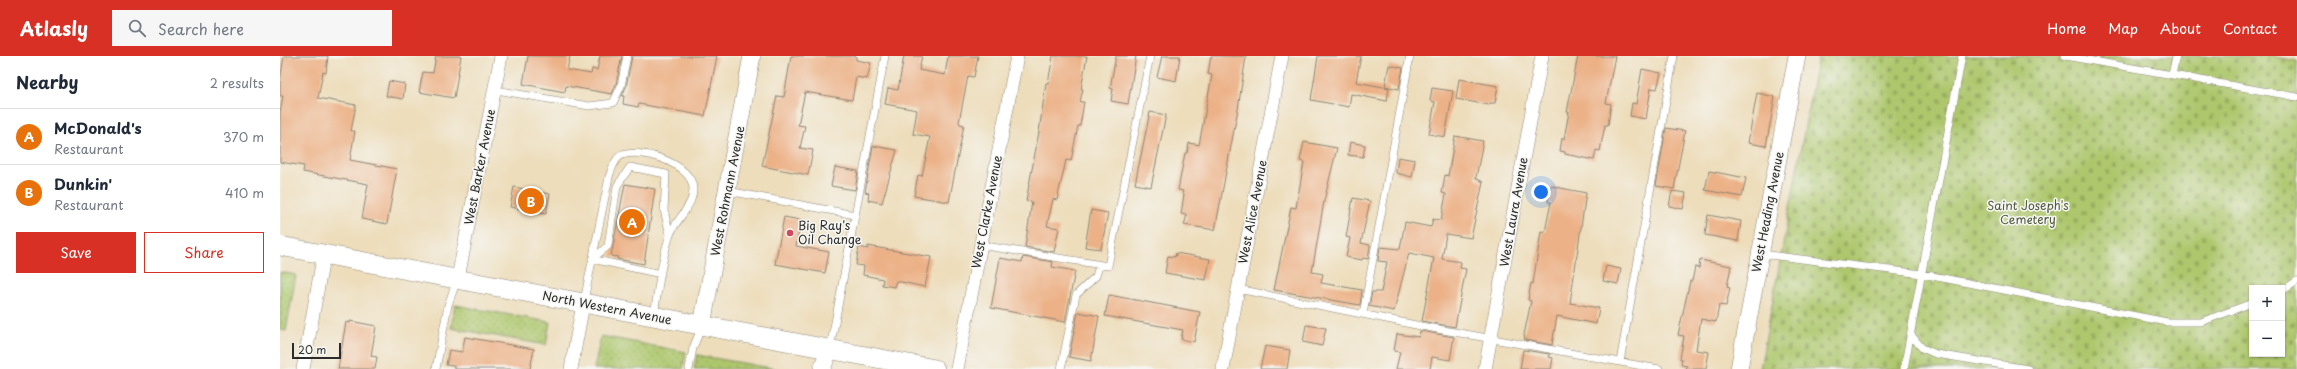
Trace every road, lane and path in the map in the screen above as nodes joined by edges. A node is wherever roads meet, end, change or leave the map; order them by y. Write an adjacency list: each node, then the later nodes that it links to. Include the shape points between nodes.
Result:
1 (501, 56): 16 (street, West Barker Avenue)
2 (627, 56): 16 (lane, via 621,86 613,103 588,106)
3 (752, 56): 18 (street, West Rohmann Avenue)
4 (885, 56): 19 (lane)
5 (1017, 56): 21 (street, West Clarke Avenue)
6 (1150, 56): 26 (lane, via 1111,261 1108,266)
7 (1282, 56): 31 (street, West Alice Avenue)
8 (1410, 56): 35 (lane)
9 (1542, 56): 39 (street, West Laura Avenue)
10 (1674, 56): 41 (lane)
11 (1797, 56): 24 (street, West Heading Avenue)
12 (1962, 56): 28 (lane)
13 (2065, 56): 15 (lane)
14 (2176, 56): 15 (lane)
15 (2172, 75): 17 (lane)
16 (496, 90): 29 (street, West Barker Avenue)
17 (2297, 98)
18 (728, 192): 19 (lane); 37 (street, West Rohmann Avenue)
19 (855, 216): 40 (lane)
20 (670, 235): 25 (lane, via 664,210 666,174 630,167 617,186 608,246); 25 (lane, via 689,204 693,190 688,174 678,165 666,160 632,153 619,157 609,177); 27 (lane)
21 (980, 245): 26 (lane); 48 (street, West Clarke Avenue)
22 (280, 246): 23 (main road, North Western Avenue)
23 (324, 253): 29 (main road, North Western Avenue); 42 (street)
24 (1761, 254): 28 (lane); 53 (street, West Heading Avenue)
25 (592, 260): 27 (lane); 33 (lane)
26 (1099, 266): 49 (lane, via 1096,276 1076,295)
27 (661, 274): 36 (lane)
28 (1922, 274): 34 (lane, via 2167,322 2201,322); 38 (lane)
29 (458, 278): 33 (main road, North Western Avenue); 43 (lane, via 448,305)
30 (2297, 281): 32 (lane)
31 (1238, 289): 35 (lane); 50 (street, West Alice Avenue)
32 (2285, 289)
33 (583, 304): 36 (main road, North Western Avenue); 44 (street)
34 (2249, 304)
35 (1363, 314): 39 (lane)
36 (654, 316): 37 (main road, North Western Avenue)
37 (702, 325): 40 (main road, North Western Avenue); 45 (lane, via 693,348)
38 (1910, 335): 54 (lane); 55 (lane, via 1922,348 1936,354)
39 (1490, 337): 41 (lane); 51 (street, West Laura Avenue)
40 (829, 350): 46 (street); 47 (main road, North Western Avenue)
41 (1620, 362): 52 (lane)
42 (302, 369)
43 (436, 369)
44 (571, 369)
45 (689, 369)
46 (822, 369)
47 (935, 369)
48 (957, 369)
49 (1061, 369)
50 (1223, 369)
51 (1485, 369)
52 (1659, 369)
53 (1739, 369)
54 (1904, 369)
55 (2028, 369)

